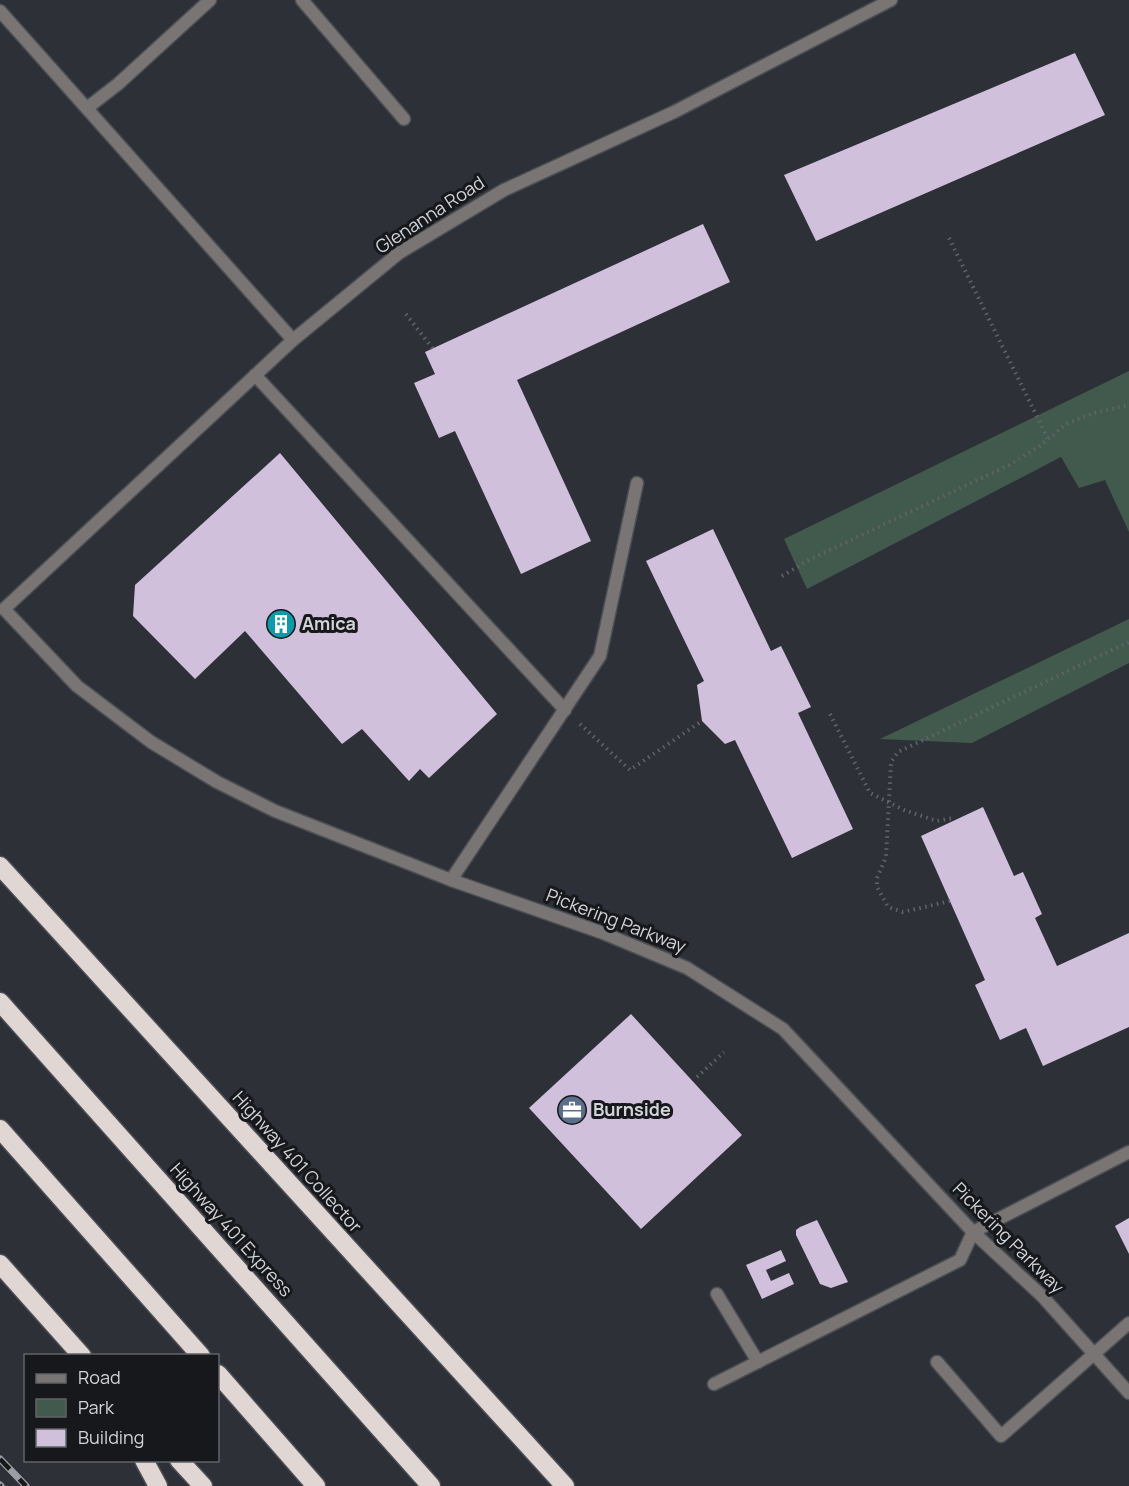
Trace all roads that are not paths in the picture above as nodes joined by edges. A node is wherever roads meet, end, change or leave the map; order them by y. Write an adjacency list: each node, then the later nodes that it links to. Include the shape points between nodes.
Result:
1 (210, 0): 5 (street)
2 (302, 0): 6 (street)
3 (891, 0): 7 (street, Glenanna Road, via 674,112 504,190 399,253)
4 (0, 11): 5 (street)
5 (87, 108): 7 (street)
6 (404, 119)
7 (293, 340): 8 (street, Glenanna Road)
8 (255, 375): 10 (street, Glenanna Road); 11 (street)
9 (637, 483): 11 (street, via 600,656)
10 (4, 609): 13 (street, Pickering Parkway, via 77,686 151,742 198,771 275,811)
11 (565, 710): 13 (street)
12 (0, 866): 35 (highway, Highway 401 Collector)
13 (451, 880): 17 (street, Pickering Parkway, via 603,933 687,968 783,1029)
14 (0, 1002): 34 (highway, Highway 401 Express)
15 (0, 1129): 22 (highway)
16 (1129, 1152): 17 (street)
17 (973, 1232): 23 (street, Pickering Parkway, via 1042,1296); 24 (street, via 960,1260)
18 (0, 1264): 21 (highway)
19 (717, 1294): 24 (street)
20 (1129, 1323): 23 (street)
21 (80, 1354)
22 (199, 1354)
23 (1095, 1354): 25 (street, via 1001,1436); 28 (street, Pickering Parkway)
24 (758, 1362): 27 (street)
25 (937, 1362)
26 (219, 1375): 33 (highway)
27 (714, 1384)
28 (1129, 1393)
29 (145, 1462): 31 (highway)
30 (180, 1462): 32 (highway)
31 (158, 1486)
32 (203, 1486)
33 (316, 1486)
34 (431, 1486)
35 (565, 1486)

